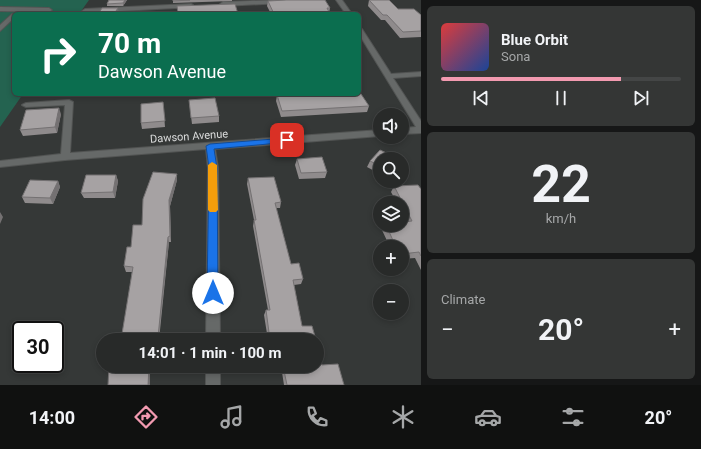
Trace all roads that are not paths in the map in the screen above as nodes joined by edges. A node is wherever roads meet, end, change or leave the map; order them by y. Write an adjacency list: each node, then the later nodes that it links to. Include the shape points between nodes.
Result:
1 (149, 0): 6 (street)
2 (339, 0): 11 (street)
3 (287, 1): 5 (street)
4 (201, 5): 6 (street)
5 (216, 5)
6 (146, 8): 10 (street)
7 (0, 9): 9 (street)
8 (49, 10): 9 (street)
9 (18, 11)
10 (85, 11)
11 (348, 12)
12 (12, 17): 13 (street)
13 (0, 29)
14 (361, 32): 16 (street)
15 (421, 74): 16 (street)
16 (388, 76): 18 (street)
17 (26, 105): 22 (street, via 69,102)
18 (421, 129): 19 (street)
19 (409, 130)
20 (373, 134): 21 (street, Dawson Avenue)
21 (210, 146): 22 (street, Dawson Avenue); 24 (street, via 213,168)
22 (65, 157): 23 (street, Dawson Avenue)
23 (0, 164)
24 (213, 333)
25 (213, 373): 26 (street)
26 (213, 385)

